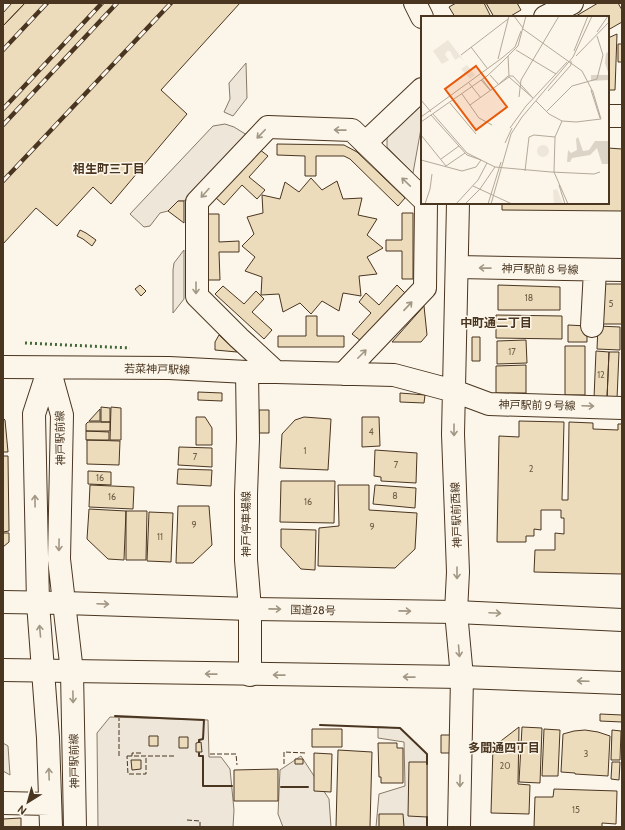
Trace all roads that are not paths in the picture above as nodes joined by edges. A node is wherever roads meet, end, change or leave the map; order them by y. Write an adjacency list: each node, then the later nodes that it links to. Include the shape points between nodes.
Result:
1 (415, 3): 3 (main road)
2 (572, 3): 4 (main road)
3 (422, 16)
4 (547, 16)
5 (421, 90): 8 (main road)
6 (609, 116): 7 (main road)
7 (622, 116)
8 (365, 143): 9 (main road, one-way to 8); 19 (main road, one-way to 19, via 352,130 268,127 197,202 196,296)
9 (421, 197)
10 (426, 204): 20 (main road, one-way to 10, via 425,288)
11 (458, 204): 12 (main road, 神戸駅前西線)
12 (457, 267): 13 (main road, 神戸駅前８号線, one-way to 12); 21 (main road, 神戸駅前西線)
13 (595, 270): 14 (main road, 神戸駅前８号線); 15 (main road)
14 (622, 270)
15 (592, 326)
16 (3, 367): 17 (main road, 若菜神戸駅線)
17 (49, 368): 18 (main road, 若菜神戸駅線, via 169,368); 24 (main road, one-way to 17, via 34,414); 25 (main road, 神戸駅前線, one-way to 25, via 62,415 59,559)
18 (247, 372): 19 (main road, 若菜神戸駅線); 26 (main road, 神戸停車場線, via 246,560)
19 (276, 372): 20 (main road, 若菜神戸駅線)
20 (343, 374): 21 (main road, via 394,375)
21 (454, 390): 22 (main road, 神戸駅前９号線, one-way to 22, via 489,404); 27 (main road, 神戸駅前西線, one-way to 27, via 458,572)
22 (622, 408)
23 (3, 602): 24 (main road, 国道28号)
24 (38, 603): 25 (main road, 国道28号); 30 (main road, one-way to 24)
25 (64, 603): 26 (main road, 国道28号, one-way to 26); 31 (main road, 神戸駅前線)
26 (250, 609): 27 (main road, 国道28号, one-way to 27); 32 (main road, 神戸停車場線)
27 (456, 612): 28 (main road, 国道28号, one-way to 28); 33 (main road, 神戸駅前西線, one-way to 33)
28 (622, 620)
29 (3, 670): 30 (main road)
30 (43, 670): 31 (main road); 36 (main road, one-way to 30)
31 (72, 672): 32 (main road, one-way to 31); 38 (main road, 神戸駅前線, one-way to 38)
32 (250, 675): 33 (main road, one-way to 32)
33 (462, 677): 34 (main road, one-way to 33); 39 (main road, 神戸駅前西線, one-way to 39)
34 (622, 683)
35 (3, 803): 36 (main road)
36 (50, 804): 37 (main road)
37 (51, 827)
38 (75, 827)
39 (459, 827)

